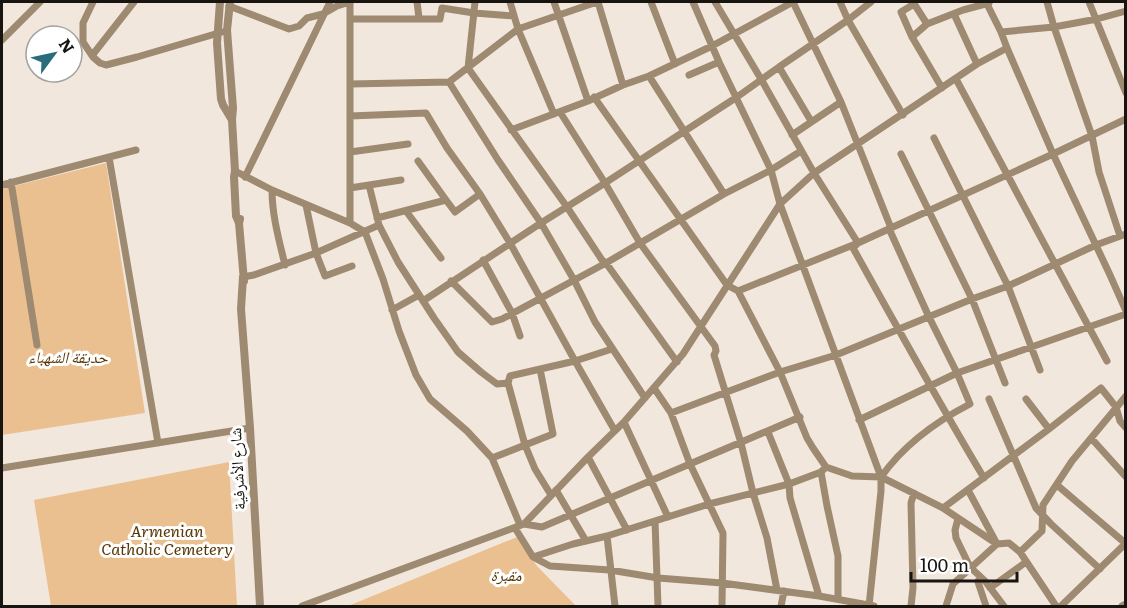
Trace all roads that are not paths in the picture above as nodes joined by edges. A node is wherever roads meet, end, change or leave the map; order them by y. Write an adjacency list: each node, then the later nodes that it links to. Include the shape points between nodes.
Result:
1 (40, 2): 42 (street)
2 (93, 2): 46 (street, via 83,23 83,42)
3 (134, 2): 46 (street)
4 (220, 2): 39 (street, شارع الأشرفية)
5 (330, 2): 26 (street)
6 (350, 2): 26 (street); 31 (street)
7 (417, 2): 30 (street)
8 (475, 2): 25 (street)
9 (510, 2): 29 (street)
10 (554, 2): 28 (street)
11 (598, 2): 28 (street); 58 (street)
12 (651, 2): 48 (street)
13 (693, 2): 44 (street)
14 (715, 2): 40 (street)
15 (840, 2): 33 (street)
16 (871, 2): 33 (street)
17 (958, 2): 23 (street)
18 (1047, 2): 35 (street)
19 (1089, 2): 32 (street)
20 (914, 3): 34 (street); 41 (street, via 901,12)
21 (988, 3): 23 (street); 38 (street)
22 (230, 4): 26 (street, via 289,29); 37 (street, شارع الأشرفية)
23 (963, 10): 27 (street)
24 (1125, 11): 32 (street)
25 (474, 13): 29 (street); 30 (street, via 442,8 440,19); 51 (street)
26 (323, 14): 89 (street)
27 (954, 14): 34 (street); 49 (street)
28 (559, 15): 36 (street); 62 (street)
29 (514, 16): 36 (street)
30 (418, 18): 31 (street)
31 (350, 19): 57 (street)
32 (1097, 19): 35 (street); 60 (street)
33 (848, 21): 43 (street); 65 (street)
34 (927, 24): 41 (street)
35 (1054, 27): 38 (street); 73 (street)
36 (518, 29): 51 (street); 64 (street)
37 (227, 30): 39 (street); 68 (street, شارع الأشرفية)
38 (1001, 32): 45 (street)
39 (217, 33): 46 (street, via 106,65); 68 (street, شارع الأشرفية, via 223,105)
40 (735, 33): 43 (street, via 793,2); 44 (street); 55 (street)
41 (912, 37): 59 (street)
42 (2, 40)
43 (812, 45): 50 (street); 63 (street)
44 (712, 46): 47 (street); 48 (street)
45 (1007, 48): 49 (street); 81 (street)
46 (93, 57)
47 (719, 62): 52 (street); 61 (street)
48 (675, 64): 53 (street)
49 (977, 64): 54 (street)
50 (779, 67): 55 (street); 69 (street)
51 (468, 68): 56 (street); 70 (street)
52 (689, 75)
53 (649, 76): 58 (street); 71 (street)
54 (956, 78): 59 (street); 88 (street)
55 (761, 79): 61 (street); 72 (street)
56 (450, 82): 57 (street); 109 (street)
57 (350, 84): 66 (street)
58 (623, 85): 62 (street)
59 (942, 88): 65 (street)
60 (1125, 93)
61 (737, 97): 71 (street); 85 (street)
62 (591, 99): 64 (street); 83 (street)
63 (841, 102): 69 (street); 76 (street)
64 (557, 113): 70 (street); 92 (street)
65 (903, 115): 76 (street)
66 (350, 116): 78 (street); 97 (street, via 426,113)
67 (1125, 119): 73 (street)
68 (232, 120): 86 (street, شارع الأشرفية)
69 (811, 121): 72 (street)
70 (511, 130): 103 (street)
71 (685, 131): 83 (street); 98 (street)
72 (792, 135): 79 (street)
73 (1092, 136): 81 (street); 112 (street, via 1100,172)
74 (934, 138): 99 (street)
75 (408, 144): 78 (street)
76 (857, 144): 87 (street); 110 (street)
77 (136, 150): 82 (street)
78 (350, 152): 95 (street)
79 (801, 152): 85 (street); 87 (street)
80 (902, 154): 105 (street)
81 (1053, 154): 88 (street); 116 (street)
82 (109, 157): 91 (street); 175 (street)
83 (639, 160): 92 (street); 106 (street)
84 (418, 161): 100 (street)
85 (771, 170): 98 (street); 101 (street)
86 (235, 171): 89 (street); 125 (street, شارع الأشرفية)
87 (814, 174): 101 (street); 115 (street)
88 (1006, 175): 99 (street); 122 (street)
89 (245, 177): 96 (street)
90 (401, 180): 94 (street)
91 (10, 182): 93 (street); 142 (street)
92 (605, 183): 103 (street); 114 (street)
93 (2, 185)
94 (369, 185): 95 (street); 107 (street)
95 (350, 188): 108 (street)
96 (272, 190): 102 (street); 121 (street)
97 (480, 194): 100 (street, via 455,212); 113 (street)
98 (724, 194): 106 (street)
99 (963, 196): 105 (street); 129 (street)
100 (446, 200): 104 (street)
101 (780, 204): 124 (street); 128 (street)
102 (306, 205): 108 (street); 117 (street)
103 (567, 207): 109 (street); 120 (street)
104 (405, 211): 107 (street); 118 (street)
105 (929, 211): 110 (street); 133 (street)
106 (681, 219): 114 (street); 128 (street)
107 (378, 221): 111 (street); 131 (street)
108 (350, 223): 111 (street)
109 (541, 223): 113 (street); 126 (street)
110 (891, 228): 115 (street); 137 (street)
111 (365, 232): 117 (street); 134 (street)
112 (1123, 235): 116 (street)
113 (510, 243): 119 (street); 132 (street)
114 (640, 243): 120 (street); 138 (street)
115 (858, 243): 124 (street); 140 (street, via 853,248)
116 (1096, 245): 122 (street); 136 (street)
117 (316, 253): 121 (street); 123 (street, via 326,276)
118 (441, 258)
119 (483, 261): 127 (street); 135 (street)
120 (606, 263): 126 (street); 149 (street)
121 (285, 264): 125 (street)
122 (1054, 264): 129 (street); 139 (street)
123 (352, 266)
124 (803, 266): 130 (street); 145 (street)
125 (243, 277): 169 (street, شارع الأشرفية, via 241,309)
126 (574, 280): 132 (street); 144 (street)
127 (451, 281): 131 (street); 135 (street, via 492,322)
128 (727, 285): 130 (street); 138 (street)
129 (1008, 286): 133 (street); 143 (street)
130 (738, 291): 152 (street)
131 (421, 298): 134 (street); 154 (street, via 458,352 497,384)
132 (540, 298): 135 (street); 148 (street)
133 (972, 299): 137 (street); 146 (street)
134 (392, 310): 180 (street, via 416,375 430,399)
135 (512, 313): 141 (street)
136 (1125, 313): 139 (street)
137 (929, 317): 140 (street); 153 (street)
138 (700, 326): 149 (street); 158 (street, via 715,346 714,355)
139 (1089, 328): 143 (street); 147 (street)
140 (898, 329): 145 (street); 155 (street)
141 (519, 336)
142 (37, 345)
143 (1031, 346): 146 (street); 151 (street)
144 (612, 349): 148 (street); 160 (street)
145 (836, 354): 152 (street); 167 (street)
146 (994, 359): 153 (street); 156 (street)
147 (1107, 361)
148 (575, 362): 150 (street); 172 (street)
149 (677, 362): 157 (street)
150 (540, 369): 154 (street, via 510,376); 177 (street, via 554,434)
151 (1040, 370)
152 (780, 372): 158 (street); 166 (street)
153 (957, 373): 155 (street); 165 (street, via 970,404)
154 (508, 383): 177 (street)
155 (930, 384): 165 (street); 167 (street)
156 (1005, 384)
157 (654, 388): 160 (street); 164 (street)
158 (726, 392): 164 (street); 176 (street)
159 (1125, 396): 163 (street)
160 (645, 398): 168 (street)
161 (989, 399): 178 (street)
162 (1026, 399): 171 (street)
163 (1116, 407): 170 (street); 171 (street, via 1101,388); 174 (street)
164 (671, 413): 181 (street)
165 (946, 416): 184 (street, via 891,463); 186 (street)
166 (800, 417): 173 (street); 183 (street)
167 (859, 420): 184 (street)
168 (624, 422): 172 (street); 187 (street)
169 (250, 428): 175 (street); 221 (street, شارع الأشرفية)
170 (1125, 428)
171 (1049, 429): 178 (street)
172 (615, 431): 179 (street)
173 (768, 432): 176 (street); 188 (street)
174 (1091, 438): 185 (street); 189 (street)
175 (158, 443): 182 (street)
176 (741, 443): 181 (street); 192 (street)
177 (525, 445): 180 (street); 191 (street)
178 (1014, 456): 186 (street); 198 (street)
179 (588, 457): 191 (street); 194 (street)
180 (492, 458): 202 (street)
181 (690, 464): 187 (street); 195 (street)
182 (2, 468)
183 (824, 469): 184 (street, via 852,476); 188 (street); 220 (street, via 826,506 838,556)
184 (881, 477): 193 (street); 227 (street)
185 (1125, 477)
186 (984, 478): 190 (street)
187 (652, 480): 194 (street); 199 (street)
188 (789, 484): 192 (street); 219 (street)
189 (1057, 485): 198 (street, via 1042,505); 206 (street)
190 (968, 490): 196 (street); 207 (street)
191 (554, 493): 197 (street); 202 (street)
192 (753, 493): 195 (street); 218 (street)
193 (914, 493): 196 (street); 228 (street)
194 (611, 498): 197 (street); 203 (street)
195 (709, 504): 199 (street); 216 (street, via 723,533)
196 (943, 508): 200 (street)
197 (571, 514): 202 (street, via 542,526); 205 (street)
198 (1042, 515): 208 (street, via 1042,531); 212 (street)
199 (668, 517): 201 (street)
200 (958, 519): 207 (street); 211 (street, via 956,538)
201 (655, 521): 203 (street); 215 (street)
202 (520, 526): 209 (street); 222 (street)
203 (627, 530): 204 (street)
204 (607, 536): 205 (street); 213 (street)
205 (586, 541): 209 (street)
206 (1125, 543): 212 (street)
207 (997, 544): 208 (street, via 1008,543); 211 (street)
208 (1020, 552): 210 (street)
209 (533, 557): 213 (street, via 550,566)
210 (1026, 562): 217 (street); 232 (street)
211 (970, 567): 214 (street); 229 (street, via 952,584)
212 (1100, 569): 232 (street)
213 (610, 570): 215 (street); 223 (street)
214 (980, 576): 217 (street); 230 (street, via 978,582)
215 (658, 578): 216 (street); 224 (street)
216 (722, 583): 218 (street); 225 (street)
217 (990, 588): 231 (street)
218 (781, 591): 219 (street); 226 (street)
219 (819, 596): 220 (street)
220 (838, 599): 227 (street)
221 (260, 606)
222 (302, 606)
223 (615, 606)
224 (658, 606)
225 (722, 606)
226 (781, 606)
227 (871, 606)
228 (911, 606)
229 (946, 606)
230 (986, 606)
231 (1004, 606)
232 (1058, 606)

